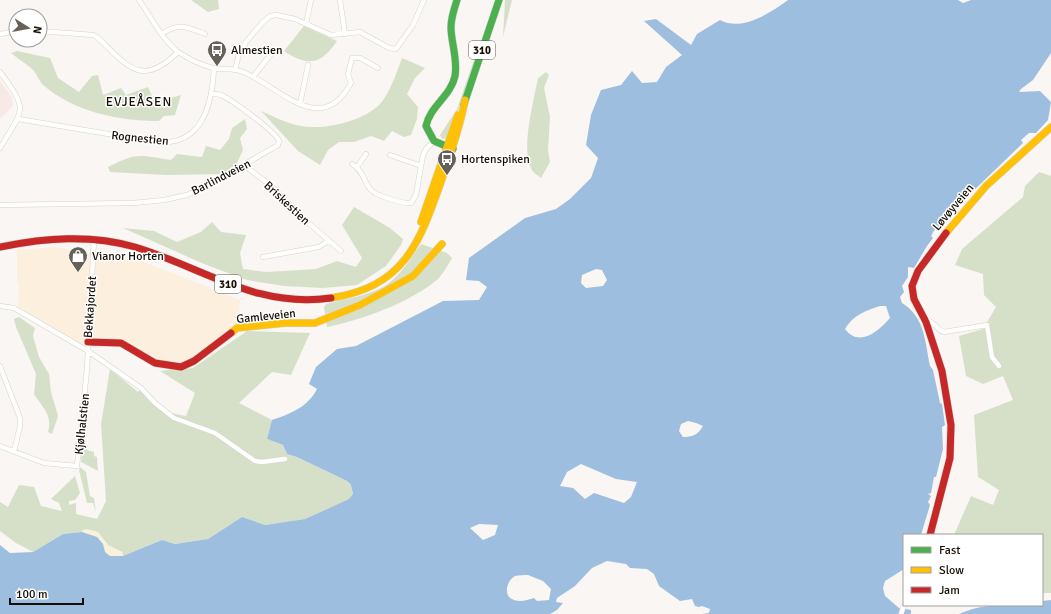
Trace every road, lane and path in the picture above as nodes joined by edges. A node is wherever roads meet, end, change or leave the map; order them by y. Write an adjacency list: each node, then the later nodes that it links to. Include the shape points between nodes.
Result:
1 (139, 0): 9 (street)
2 (311, 0): 7 (street)
3 (340, 0): 11 (street)
4 (424, 0): 11 (street, via 413,25 396,49 389,48 360,32)
5 (457, 0): 24 (street, via 451,26 455,61 453,82 447,95 426,122)
6 (499, 0): 26 (street, 310)
7 (306, 24): 11 (street, via 331,35); 17 (street, via 280,15 270,16 242,49)
8 (48, 32): 13 (street, via 98,37 125,64 144,72 162,66)
9 (162, 34): 10 (street, via 172,27 179,26); 13 (street)
10 (205, 34)
11 (345, 34)
12 (274, 50): 19 (street)
13 (178, 52): 15 (street)
14 (308, 65): 21 (street)
15 (214, 68): 17 (street); 20 (street, Rognestien)
16 (378, 68): 21 (street, via 360,58 352,58 348,74 351,83 339,102 321,107)
17 (235, 70): 19 (street)
18 (0, 72): 22 (street, via 20,102)
19 (253, 77): 21 (street)
20 (212, 94): 22 (street, Rognestien, via 204,116 194,131 168,143); 29 (street, Barlindveien, via 221,95 240,107 278,138 278,145)
21 (300, 104)
22 (18, 119): 25 (street)
23 (1051, 126): 39 (street, Løvøyveien, via 966,206 918,272 912,282 913,297)
24 (434, 141): 26 (street); 30 (street, via 426,149)
25 (0, 148)
26 (450, 148): 32 (street, 310, via 429,216 404,262 378,284 352,294 321,299 268,295 236,287 138,248)
27 (366, 154): 30 (street, via 354,165 374,193 408,203 414,200 416,195)
28 (390, 155): 30 (street)
29 (245, 166): 31 (street, Barlindveien, via 187,195 164,200 134,203); 33 (street, Briskestien, via 270,185)
30 (421, 166)
31 (0, 205)
32 (94, 238): 35 (street, 310, via 58,237); 40 (street, Bekkajordet)
33 (328, 241): 36 (street, Briskestien); 37 (street, via 319,247)
34 (442, 244): 40 (street, Gamleveien, via 413,276 360,305 315,323 285,323 234,330 194,361 181,367 155,362 121,343)
35 (0, 247)
36 (340, 251)
37 (263, 257)
38 (0, 306): 41 (street, via 14,308)
39 (926, 320): 43 (street, Løvøyveien, via 944,332 987,325 992,357); 47 (street, Løvøyveien, via 947,395 952,436 948,470)
40 (88, 342): 41 (street, Bekkajordet)
41 (88, 351): 45 (street, Kjølhalstien, via 77,466 44,463); 46 (street, via 141,388 174,418 214,433 254,461)
42 (0, 366): 45 (street, via 20,418)
43 (999, 366)
44 (0, 446): 45 (street, Kjølhalstien)
45 (14, 452)
46 (285, 459)
47 (930, 534)

